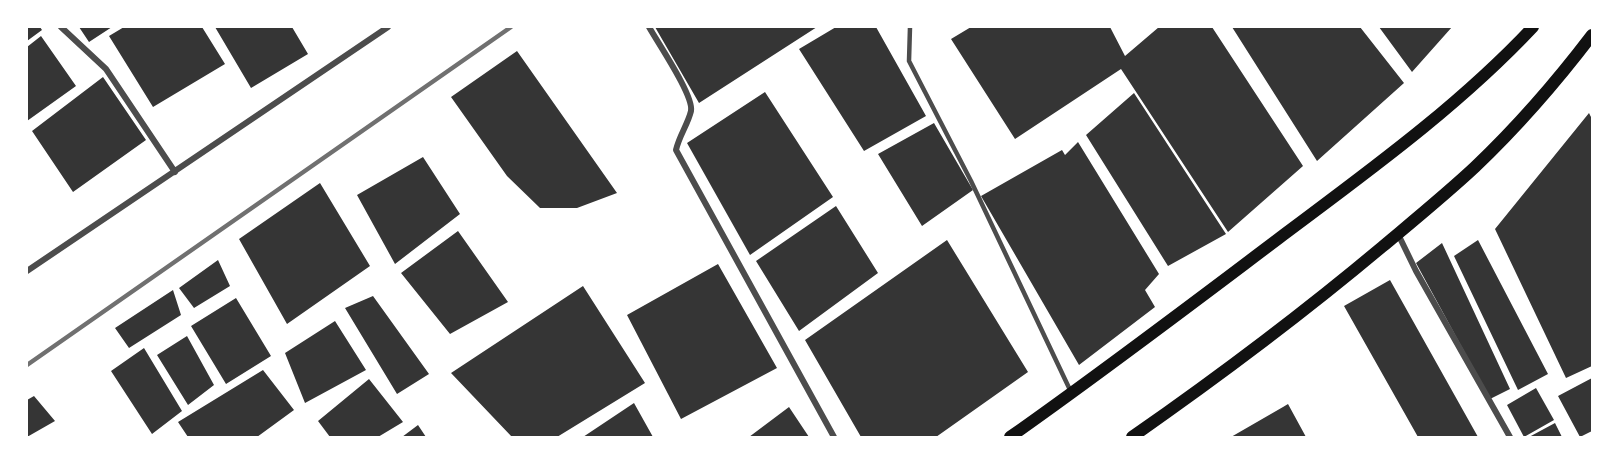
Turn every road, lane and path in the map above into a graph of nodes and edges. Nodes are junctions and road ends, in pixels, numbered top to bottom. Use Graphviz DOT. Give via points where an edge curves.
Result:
graph roads {
  1 [pos="62,27"];
  2 [pos="388,27"];
  3 [pos="649,27"];
  4 [pos="910,27"];
  5 [pos="1533,27"];
  6 [pos="1592,35"];
  7 [pos="175,172"];
  8 [pos="1398,234"];
  9 [pos="27,271"];
  10 [pos="1072,393"];
  11 [pos="834,437"];
  12 [pos="1010,437"];
  13 [pos="1132,437"];
  14 [pos="1510,437"];
  1 -- 7 [label="street" via="106,69"];
  2 -- 7 [label="street"];
  3 -- 11 [label="street" via="688,93 692,109 676,150"];
  4 -- 10 [label="lane" via="909,61"];
  5 -- 10 [label="main road" via="1504,58 1422,128"];
  6 -- 8 [label="main road" via="1521,120 1475,167"];
  7 -- 9 [label="street"];
  8 -- 13 [label="main road" via="1234,364"];
  8 -- 14 [label="street"];
  10 -- 12 [label="main road"];
}
